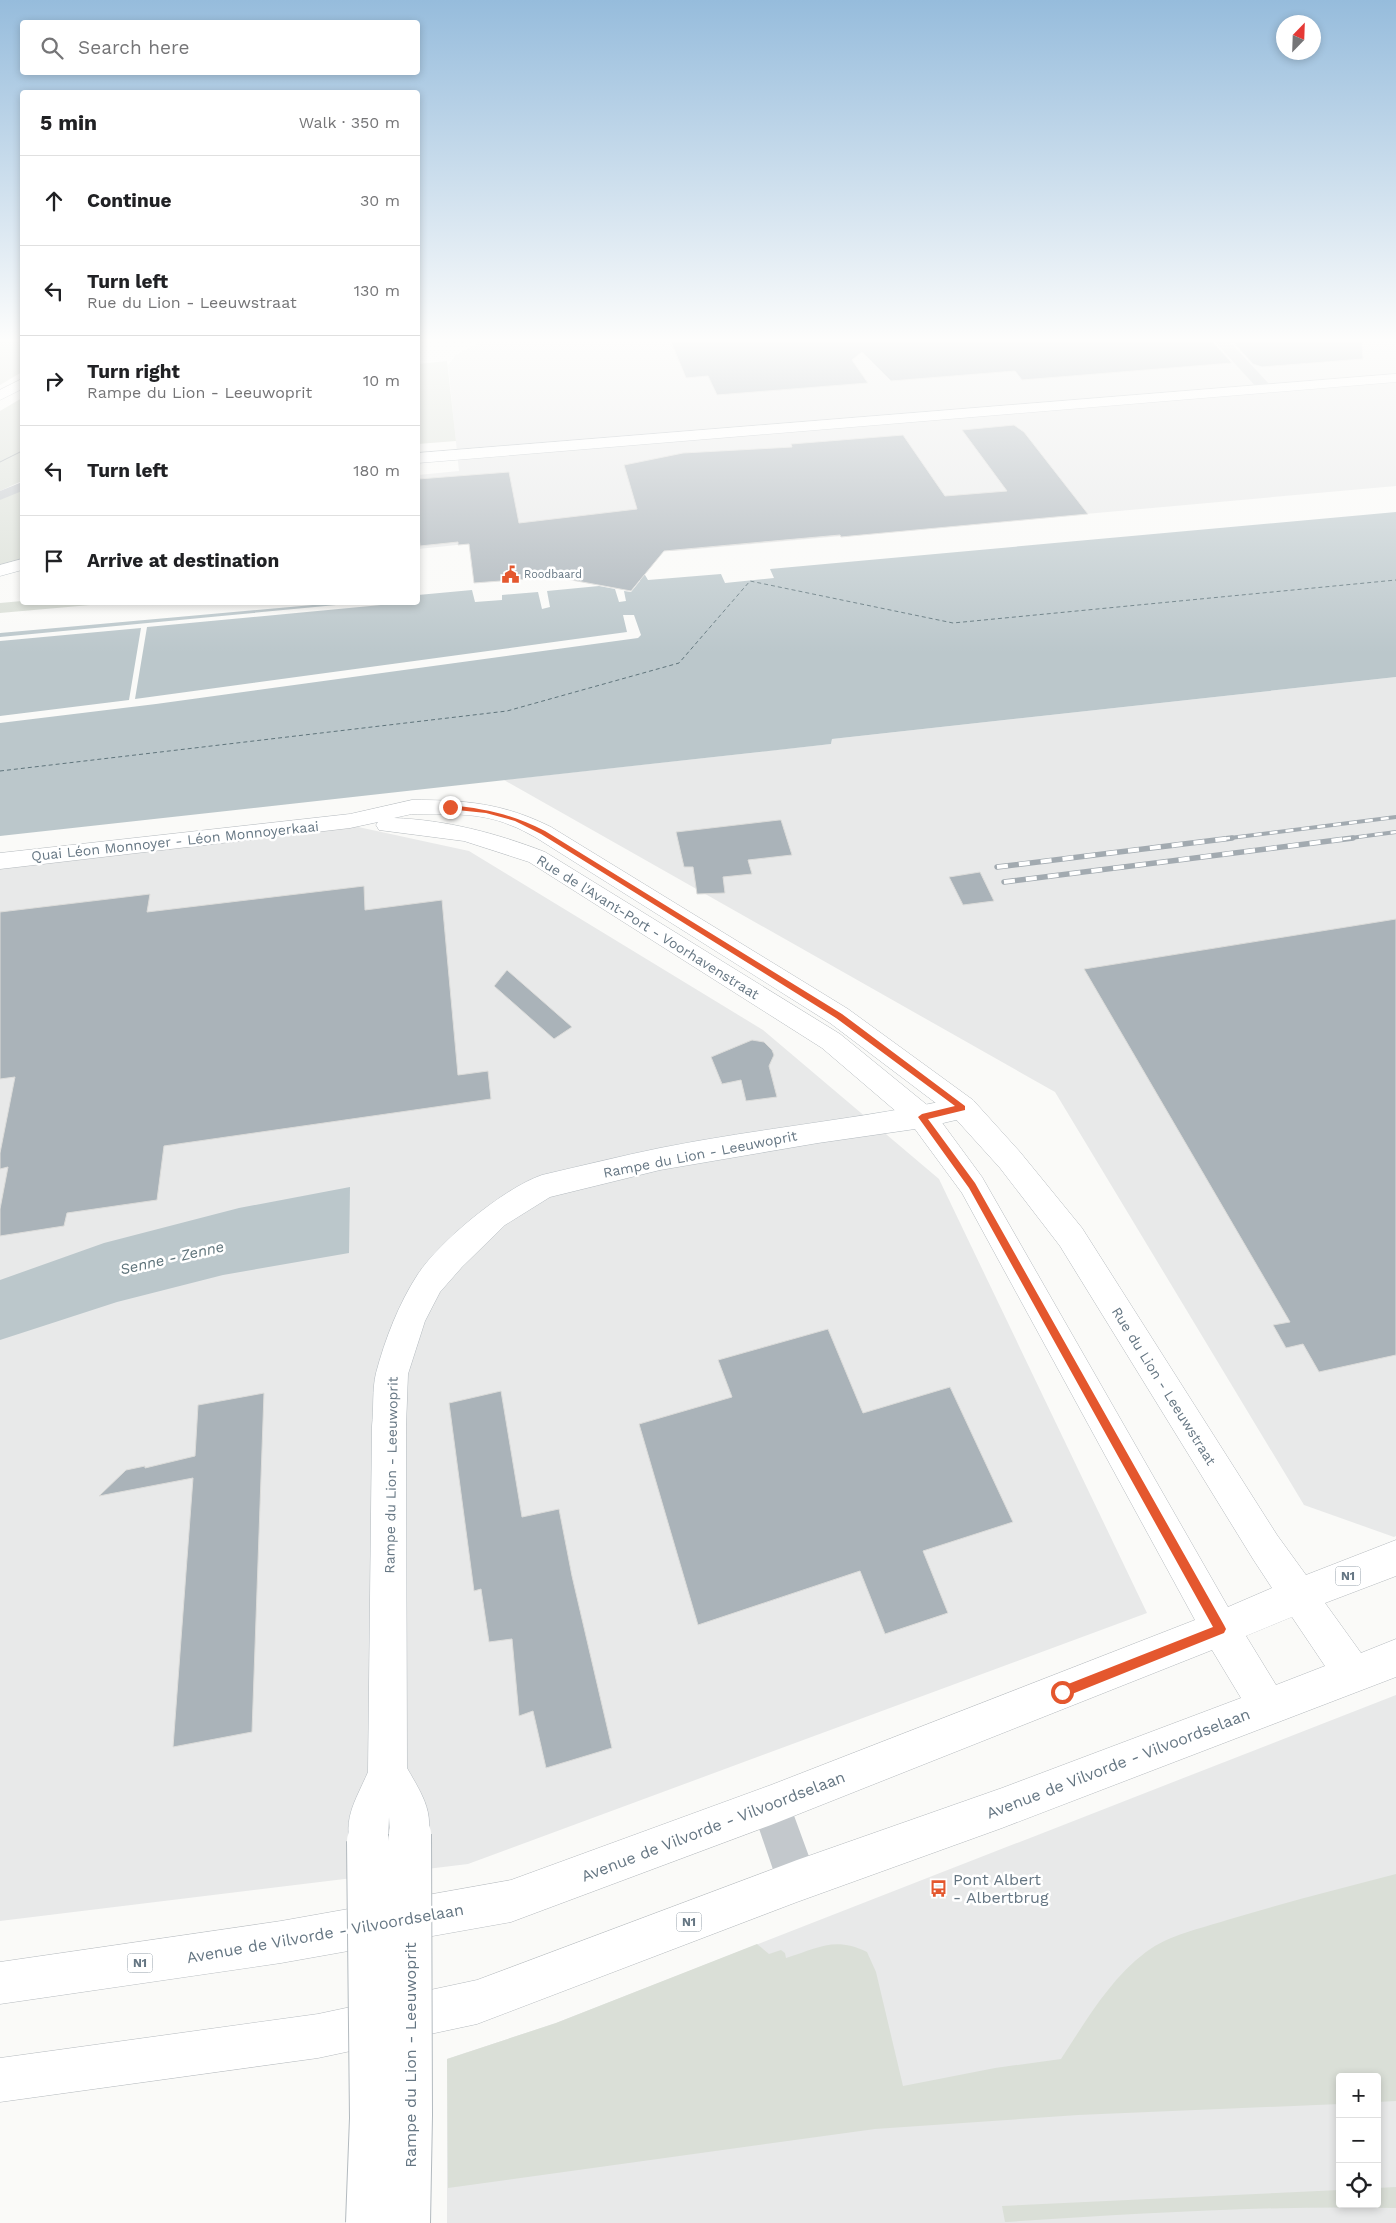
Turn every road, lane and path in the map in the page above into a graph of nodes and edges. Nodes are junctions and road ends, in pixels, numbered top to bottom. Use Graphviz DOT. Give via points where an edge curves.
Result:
graph roads {
  1 [pos="566,446"];
  2 [pos="420,458"];
  3 [pos="20,487"];
  4 [pos="0,496"];
  5 [pos="20,565"];
  6 [pos="0,571"];
  7 [pos="350,821"];
  8 [pos="0,861"];
  9 [pos="962,1108"];
  10 [pos="922,1117"];
  11 [pos="1396,1558"];
  12 [pos="1299,1595"];
  13 [pos="1220,1629"];
  14 [pos="1396,1658"];
  15 [pos="1353,1674"];
  16 [pos="1267,1706"];
  17 [pos="388,1772"];
  18 [pos="771,1805"];
  19 [pos="797,1882"];
  20 [pos="0,1983"];
  21 [pos="0,2080"];
  22 [pos="367,2223"];
  23 [pos="409,2223"];
  1 -- 2 [label="main road"];
  3 -- 4 [label="street"];
  5 -- 6 [label="main road"];
  7 -- 8 [label="main road, Quai Léon Monnoyer - Léon Monnoyerkaai"];
  7 -- 9 [label="main road, Rue de l'Avant-Port - Voorhavenstraat" via="412,807 486,811 517,819 839,1016"];
  7 -- 10 [label="main road, Rue de l'Avant-Port - Voorhavenstraat" via="452,830 500,842 537,857 831,1041"];
  9 -- 10 [label="main road, Rampe du Lion - Leeuwoprit"];
  9 -- 12 [label="main road, Rue du Lion - Leeuwstraat" via="1010,1160 1071,1237 1265,1547"];
  10 -- 13 [label="main road" via="972,1185"];
  10 -- 17 [label="main road, Rampe du Lion - Leeuwoprit" via="660,1159 542,1187 495,1216 429,1283 410,1319 392,1374"];
  11 -- 12 [label="main road, Avenue de Vilvorde - Vilvoordselaan / N1"];
  12 -- 13 [label="main road, Avenue de Vilvorde - Vilvoordselaan / N1"];
  12 -- 15 [label="main road, Rue du Lion - Leeuwstraat"];
  13 -- 16 [label="main road"];
  13 -- 18 [label="main road, Avenue de Vilvorde - Vilvoordselaan / N1"];
  14 -- 15 [label="main road, Avenue de Vilvorde - Vilvoordselaan / N1"];
  15 -- 16 [label="main road, Avenue de Vilvorde - Vilvoordselaan / N1"];
  16 -- 19 [label="main road, Avenue de Vilvorde - Vilvoordselaan / N1" via="1002,1808"];
  17 -- 22 [label="main road, Rampe du Lion - Leeuwoprit, bridge" via="368,1820 371,2118"];
  17 -- 23 [label="main road, Rampe du Lion - Leeuwoprit, bridge" via="410,1811"];
  18 -- 19 [label="street"];
  18 -- 20 [label="main road, Avenue de Vilvorde - Vilvoordselaan / N1" via="511,1901 281,1942"];
  19 -- 21 [label="main road, Avenue de Vilvorde - Vilvoordselaan / N1" via="477,2002 318,2036"];
}
